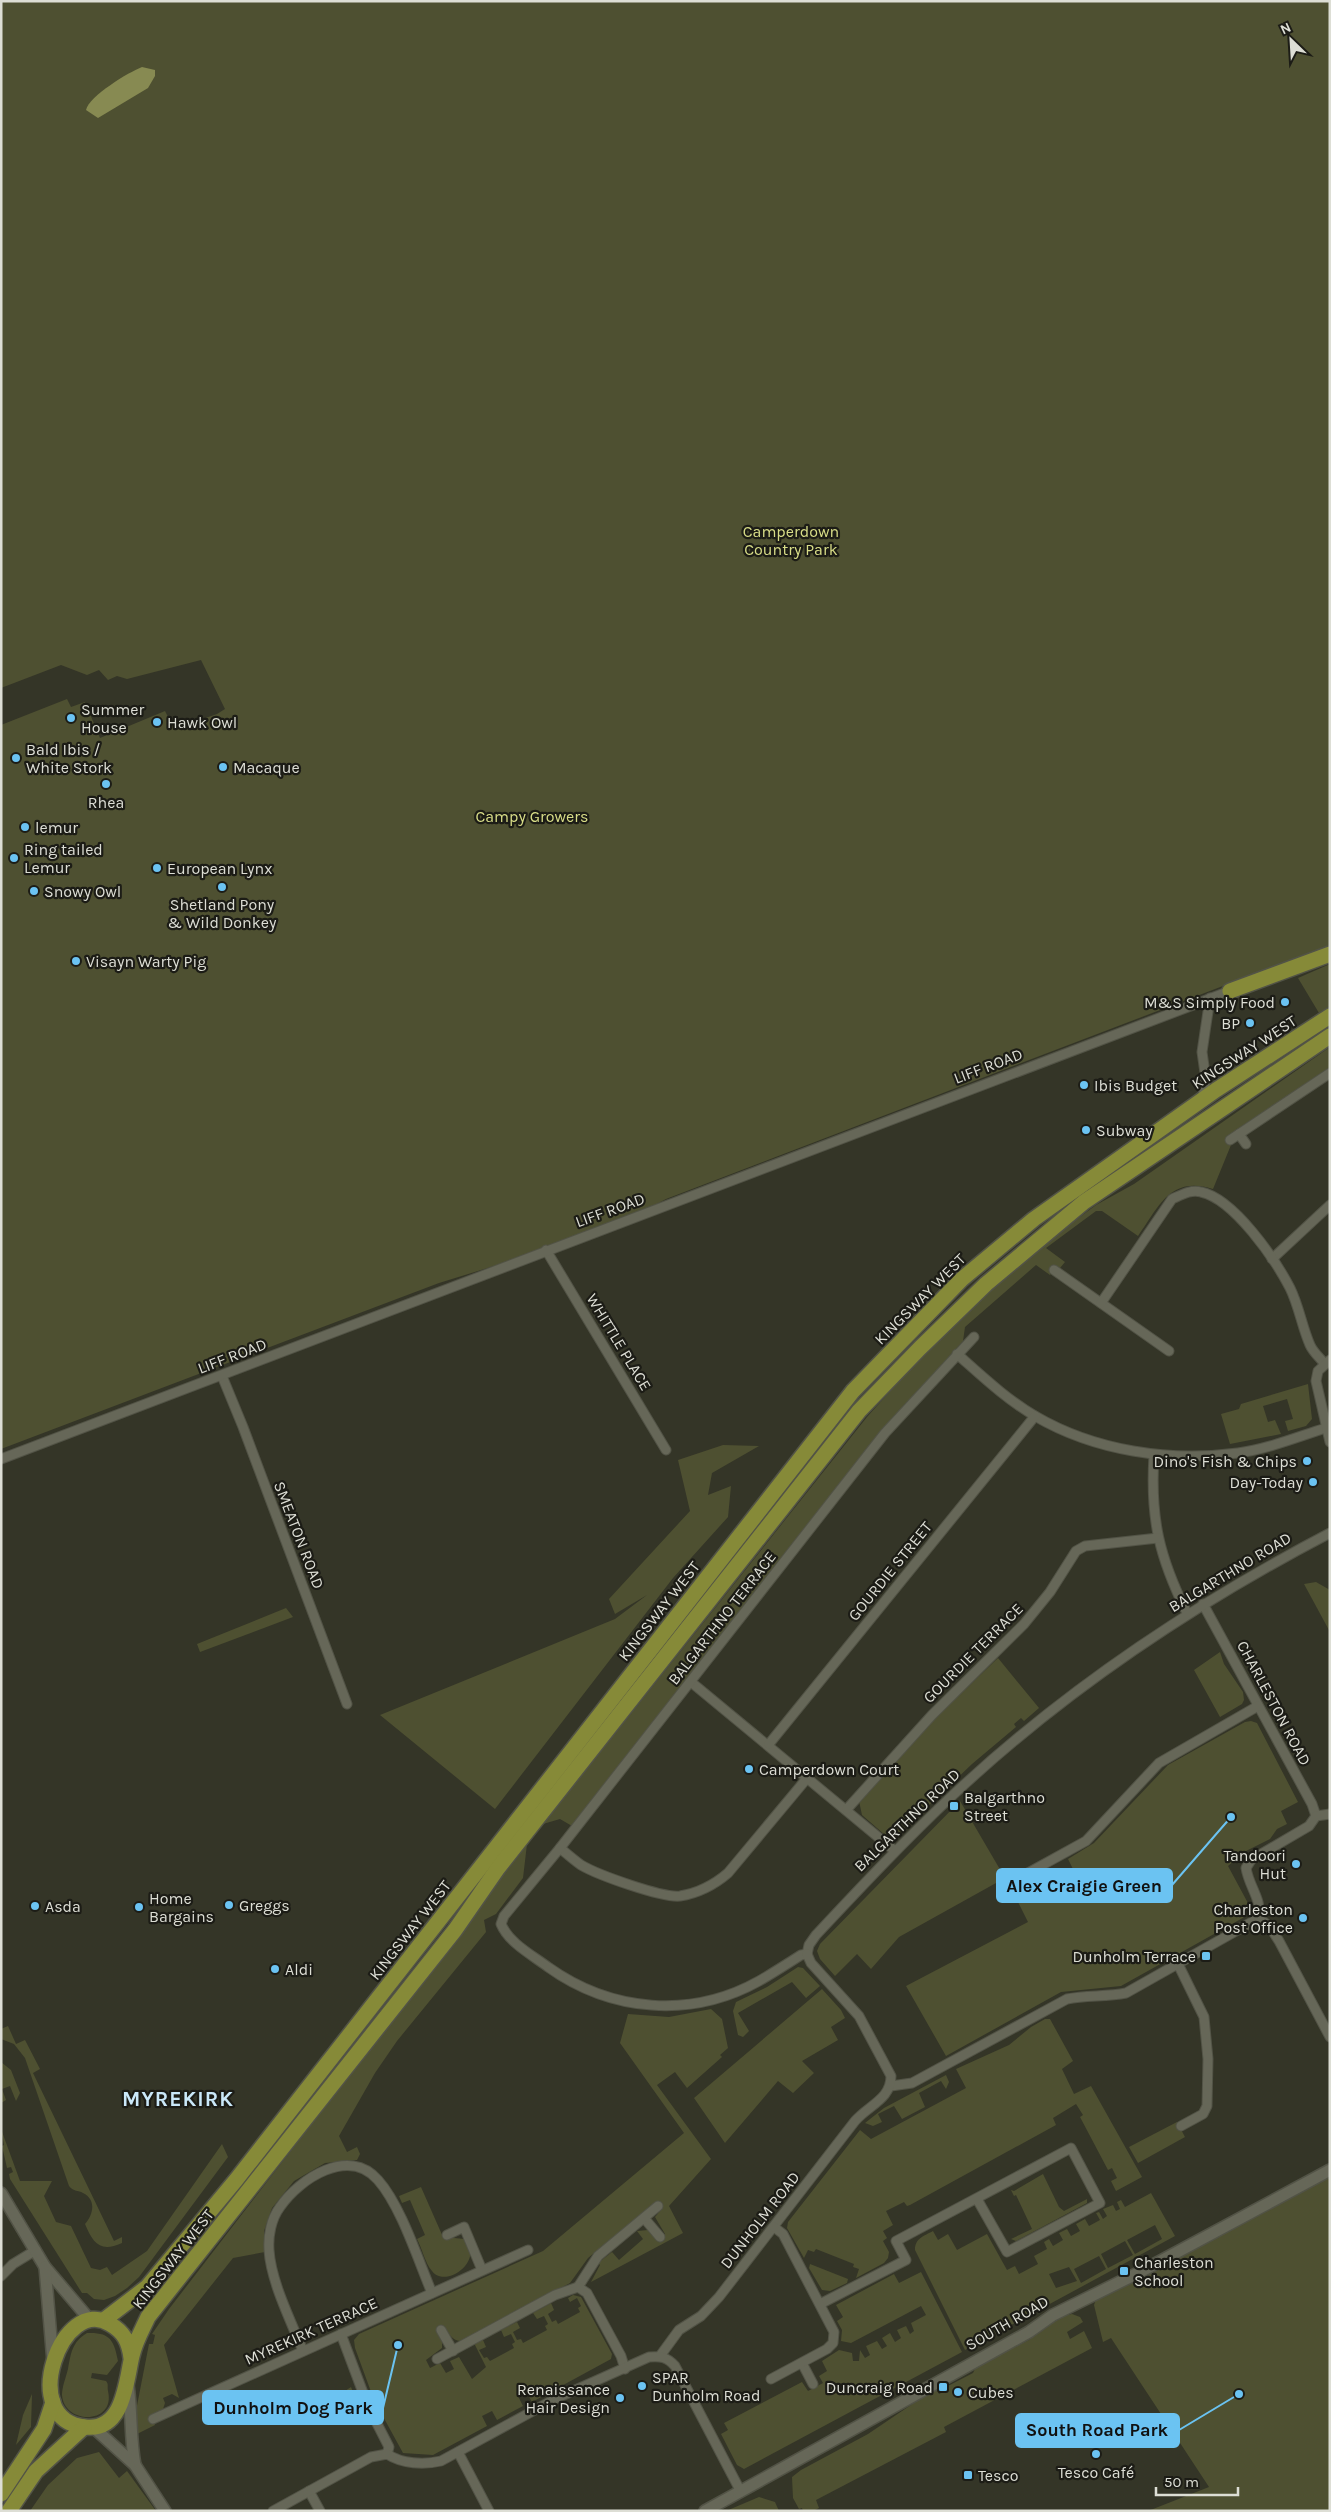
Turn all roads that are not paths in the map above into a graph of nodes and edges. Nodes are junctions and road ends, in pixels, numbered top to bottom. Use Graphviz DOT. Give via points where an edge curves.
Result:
graph roads {
  1 [pos="1330,954"];
  2 [pos="1230,991"];
  3 [pos="1210,998"];
  4 [pos="1330,1016"];
  5 [pos="1330,1036"];
  6 [pos="1330,1073"];
  7 [pos="1202,1100"];
  8 [pos="1239,1134"];
  9 [pos="1230,1140"];
  10 [pos="1246,1144"];
  11 [pos="1330,1205"];
  12 [pos="546,1250"];
  13 [pos="1272,1259"];
  14 [pos="1054,1270"];
  15 [pos="1101,1303"];
  16 [pos="974,1337"];
  17 [pos="1169,1351"];
  18 [pos="957,1354"];
  19 [pos="1327,1361"];
  20 [pos="222,1376"];
  21 [pos="1035,1416"];
  22 [pos="1326,1428"];
  23 [pos="1330,1442"];
  24 [pos="666,1450"];
  25 [pos="1154,1455"];
  26 [pos="1,1459"];
  27 [pos="1330,1533"];
  28 [pos="1158,1538"];
  29 [pos="1203,1604"];
  30 [pos="1188,1613"];
  31 [pos="692,1682"];
  32 [pos="347,1704"];
  33 [pos="1258,1706"];
  34 [pos="769,1744"];
  35 [pos="808,1776"];
  36 [pos="847,1809"];
  37 [pos="1330,1814"];
  38 [pos="1316,1816"];
  39 [pos="560,1848"];
  40 [pos="895,1850"];
  41 [pos="1008,1884"];
  42 [pos="1259,1918"];
  43 [pos="808,1954"];
  44 [pos="1178,1964"];
  45 [pos="1330,2013"];
  46 [pos="1320,2018"];
  47 [pos="1330,2037"];
  48 [pos="891,2086"];
  49 [pos="1180,2126"];
  50 [pos="1330,2170"];
  51 [pos="1,2193"];
  52 [pos="977,2199"];
  53 [pos="658,2206"];
  54 [pos="644,2218"];
  55 [pos="774,2227"];
  56 [pos="447,2235"];
  57 [pos="660,2237"];
  58 [pos="36,2250"];
  59 [pos="528,2250"];
  60 [pos="44,2267"];
  61 [pos="482,2270"];
  62 [pos="1,2276"];
  63 [pos="578,2287"];
  64 [pos="432,2293"];
  65 [pos="820,2304"];
  66 [pos="97,2320"];
  67 [pos="441,2330"];
  68 [pos="341,2334"];
  69 [pos="303,2351"];
  70 [pos="453,2351"];
  71 [pos="660,2356"];
  72 [pos="131,2358"];
  73 [pos="437,2359"];
  74 [pos="802,2363"];
  75 [pos="53,2364"];
  76 [pos="625,2368"];
  77 [pos="771,2379"];
  78 [pos="128,2383"];
  79 [pos="813,2384"];
  80 [pos="53,2402"];
  81 [pos="153,2419"];
  82 [pos="89,2427"];
  83 [pos="458,2452"];
  84 [pos="387,2454"];
  85 [pos="135,2466"];
  86 [pos="310,2491"];
  87 [pos="741,2492"];
  88 [pos="1,2494"];
  89 [pos="9,2511"];
  90 [pos="165,2511"];
  91 [pos="273,2511"];
  92 [pos="320,2511"];
  93 [pos="489,2511"];
  94 [pos="705,2511"];
  1 -- 2 [label="highway"];
  2 -- 3 [label="street, LIFF ROAD"];
  3 -- 7 [label="street" via="1202,1052 1206,1080"];
  3 -- 12 [label="street, LIFF ROAD"];
  4 -- 7 [label="highway, KINGSWAY WEST"];
  5 -- 72 [label="highway, KINGSWAY WEST" via="1084,1202 986,1284 860,1411 498,1868 455,1930 148,2318"];
  6 -- 8 [label="street"];
  7 -- 66 [label="highway, KINGSWAY WEST" via="1034,1219 962,1279 853,1391 242,2172 147,2287"];
  8 -- 9 [label="street"];
  8 -- 10 [label="street"];
  11 -- 13 [label="street"];
  12 -- 20 [label="street, LIFF ROAD"];
  12 -- 24 [label="street, WHITTLE PLACE"];
  13 -- 15 [label="street" via="1250,1229 1228,1207 1199,1191 1185,1193 1172,1200"];
  13 -- 19 [label="street" via="1300,1310 1310,1347"];
  14 -- 15 [label="street"];
  15 -- 17 [label="street"];
  16 -- 18 [label="street, BALGARTHNO TERRACE"];
  18 -- 21 [label="street" via="1002,1393"];
  18 -- 31 [label="street, BALGARTHNO TERRACE" via="885,1433"];
  19 -- 22 [label="street" via="1318,1371 1316,1381"];
  20 -- 26 [label="street, LIFF ROAD"];
  20 -- 32 [label="street, SMEATON ROAD"];
  21 -- 25 [label="street" via="1114,1447"];
  21 -- 34 [label="street, GOURDIE STREET"];
  22 -- 23 [label="street"];
  22 -- 25 [label="street" via="1239,1453"];
  25 -- 28 [label="street" via="1151,1490"];
  27 -- 29 [label="street, BALGARTHNO ROAD"];
  28 -- 30 [label="street" via="1172,1580"];
  28 -- 36 [label="street, GOURDIE TERRACE" via="1085,1546 1076,1551 1050,1592 1024,1624 932,1716"];
  29 -- 30 [label="street, BALGARTHNO ROAD"];
  29 -- 33 [label="street, CHARLESTON ROAD"];
  30 -- 40 [label="street, BALGARTHNO ROAD" via="1046,1714"];
  31 -- 34 [label="street"];
  31 -- 39 [label="street, BALGARTHNO TERRACE"];
  33 -- 38 [label="street, CHARLESTON ROAD"];
  33 -- 41 [label="street" via="1159,1763 1086,1841"];
  34 -- 35 [label="street"];
  35 -- 36 [label="street"];
  35 -- 39 [label="street" via="728,1873 697,1892 678,1896 660,1894 597,1873"];
  36 -- 40 [label="street"];
  37 -- 38 [label="street"];
  38 -- 42 [label="street" via="1309,1826 1251,1860 1246,1868 1261,1906"];
  39 -- 43 [label="street, BALGARTHNO TERRACE" via="504,1916 501,1924 504,1932 525,1950 569,1982 599,1995 647,2006 684,2006 723,1996 758,1982 801,1955"];
  40 -- 43 [label="street, BALGARTHNO ROAD" via="816,1935 809,1945"];
  42 -- 44 [label="street"];
  42 -- 46 [label="street" via="1279,1941"];
  43 -- 48 [label="street" via="811,1963 859,2016 891,2076"];
  44 -- 48 [label="street" via="1126,1993 1067,1999 912,2084"];
  44 -- 49 [label="street" via="1204,2017 1208,2059 1207,2106 1203,2114"];
  45 -- 46 [label="street"];
  46 -- 47 [label="street"];
  48 -- 55 [label="street, DUNHOLM ROAD" via="885,2096 855,2121"];
  50 -- 87 [label="street, SOUTH ROAD" via="1142,2271 1052,2314 1029,2332"];
  51 -- 58 [label="street"];
  52 -- 52 [label="street" via="1071,2148 1100,2203 1007,2252"];
  52 -- 65 [label="street" via="896,2241 906,2260"];
  53 -- 54 [label="street"];
  54 -- 57 [label="street"];
  54 -- 63 [label="street" via="598,2256"];
  55 -- 65 [label="street" via="783,2234"];
  55 -- 71 [label="street, DUNHOLM ROAD" via="719,2297 701,2316 679,2330"];
  56 -- 61 [label="street" via="464,2228"];
  58 -- 60 [label="street"];
  58 -- 62 [label="street"];
  59 -- 61 [label="street, MYREKIRK TERRACE"];
  60 -- 66 [label="street"];
  60 -- 75 [label="street"];
  61 -- 64 [label="street, MYREKIRK TERRACE"];
  63 -- 70 [label="street" via="555,2295"];
  63 -- 76 [label="street" via="587,2293"];
  64 -- 68 [label="street, MYREKIRK TERRACE"];
  64 -- 69 [label="street" via="396,2208 378,2180 365,2169 345,2165 328,2169 293,2190 279,2208 270,2229 273,2273"];
  65 -- 74 [label="street" via="834,2332 833,2343"];
  66 -- 72 [label="highway, KINGSWAY WEST" via="122,2333 128,2341"];
  66 -- 75 [label="highway, KINGSWAY WEST" via="67,2334"];
  67 -- 70 [label="street"];
  68 -- 69 [label="street, MYREKIRK TERRACE"];
  68 -- 84 [label="street" via="368,2406 389,2447"];
  69 -- 81 [label="street, MYREKIRK TERRACE"];
  70 -- 73 [label="street"];
  71 -- 76 [label="street" via="649,2356"];
  71 -- 87 [label="street" via="675,2366"];
  72 -- 78 [label="highway, KINGSWAY WEST"];
  74 -- 77 [label="street"];
  74 -- 79 [label="street"];
  75 -- 80 [label="highway, KINGSWAY WEST" via="50,2387"];
  76 -- 83 [label="street" via="555,2399"];
  78 -- 82 [label="highway, KINGSWAY WEST" via="112,2417"];
  78 -- 85 [label="street" via="132,2413 130,2440"];
  80 -- 82 [label="highway" via="66,2420"];
  80 -- 88 [label="highway, KINGSWAY WEST" via="44,2429"];
  82 -- 85 [label="street"];
  82 -- 89 [label="highway, KINGSWAY WEST" via="36,2471"];
  83 -- 84 [label="street" via="430,2463 397,2460"];
  83 -- 93 [label="street"];
  84 -- 86 [label="street" via="371,2458"];
  85 -- 90 [label="street"];
  86 -- 91 [label="street"];
  86 -- 92 [label="street"];
  87 -- 94 [label="street, SOUTH ROAD"];
}
